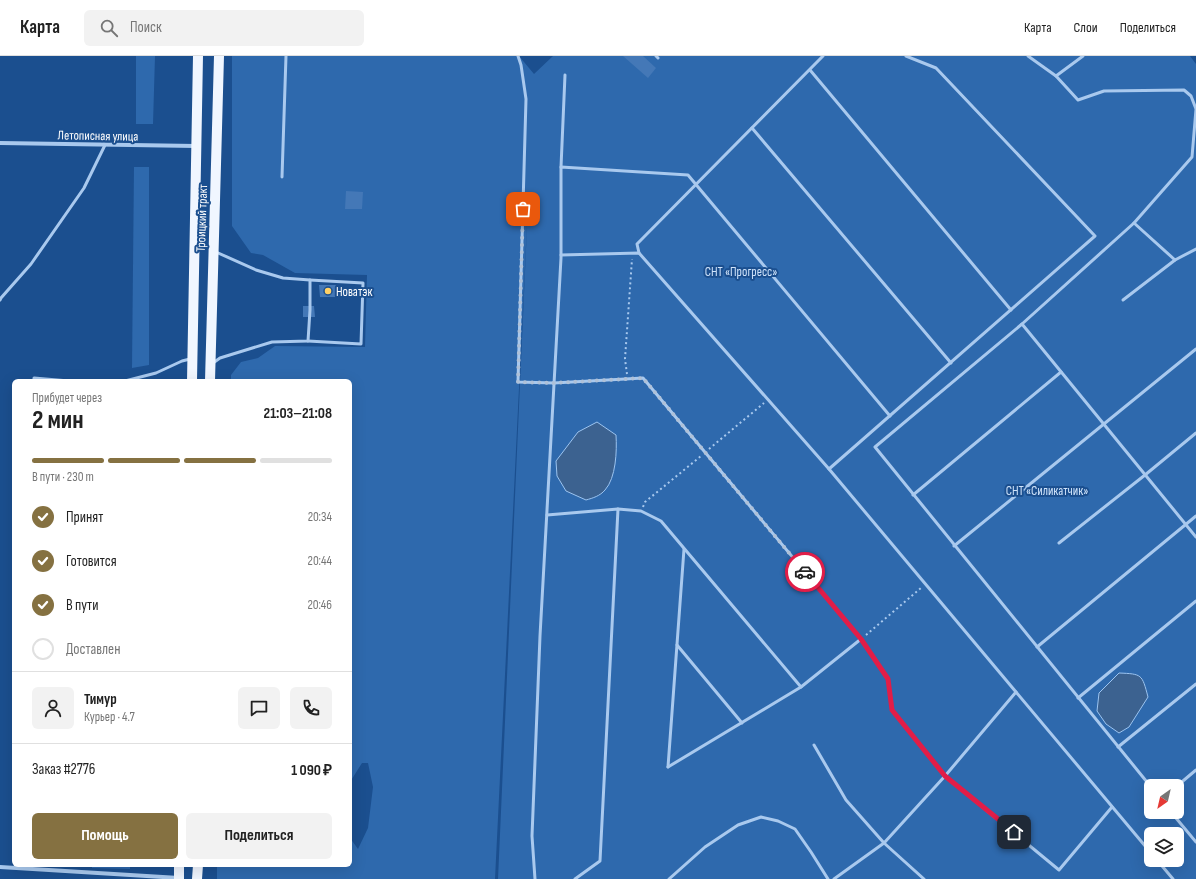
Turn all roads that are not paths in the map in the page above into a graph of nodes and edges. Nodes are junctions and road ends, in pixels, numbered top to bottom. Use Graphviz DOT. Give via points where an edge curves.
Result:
graph roads {
  1 [pos="198,56"];
  2 [pos="220,56"];
  3 [pos="286,56"];
  4 [pos="518,56"];
  5 [pos="823,56"];
  6 [pos="906,56"];
  7 [pos="1028,56"];
  8 [pos="1082,56"];
  9 [pos="810,70"];
  10 [pos="565,75"];
  11 [pos="1056,76"];
  12 [pos="752,128"];
  13 [pos="0,143"];
  14 [pos="105,145"];
  15 [pos="196,146"];
  16 [pos="561,167"];
  17 [pos="282,177"];
  18 [pos="696,185"];
  19 [pos="1134,223"];
  20 [pos="1196,249"];
  21 [pos="213,251"];
  22 [pos="640,253"];
  23 [pos="561,255"];
  24 [pos="1175,260"];
  25 [pos="310,280"];
  26 [pos="0,300"];
  27 [pos="1124,300"];
  28 [pos="1011,310"];
  29 [pos="1022,324"];
  30 [pos="308,341"];
  31 [pos="1196,349"];
  32 [pos="192,359"];
  33 [pos="951,363"];
  34 [pos="210,365"];
  35 [pos="1061,372"];
  36 [pos="34,379"];
  37 [pos="46,379"];
  38 [pos="133,379"];
  39 [pos="192,379"];
  40 [pos="210,379"];
  41 [pos="554,383"];
  42 [pos="890,416"];
  43 [pos="1104,425"];
  44 [pos="1196,433"];
  45 [pos="829,469"];
  46 [pos="1145,475"];
  47 [pos="913,495"];
  48 [pos="618,509"];
  49 [pos="547,515"];
  50 [pos="1196,516"];
  51 [pos="1185,524"];
  52 [pos="1196,537"];
  53 [pos="1059,543"];
  54 [pos="954,546"];
  55 [pos="684,549"];
  56 [pos="1196,601"];
  57 [pos="861,639"];
  58 [pos="677,645"];
  59 [pos="1037,647"];
  60 [pos="1196,684"];
  61 [pos="801,687"];
  62 [pos="1016,692"];
  63 [pos="1078,698"];
  64 [pos="742,723"];
  65 [pos="814,746"];
  66 [pos="1118,747"];
  67 [pos="1196,770"];
  68 [pos="945,776"];
  69 [pos="1144,779"];
  70 [pos="1184,780"];
  71 [pos="1112,806"];
  72 [pos="1177,819"];
  73 [pos="1196,842"];
  74 [pos="884,843"];
  75 [pos="1144,845"];
  76 [pos="0,867"];
  77 [pos="180,867"];
  78 [pos="198,867"];
  79 [pos="1163,867"];
  80 [pos="151,878"];
  81 [pos="179,879"];
  82 [pos="197,879"];
  83 [pos="536,879"];
  84 [pos="576,879"];
  85 [pos="669,879"];
  86 [pos="828,879"];
  87 [pos="834,879"];
  88 [pos="924,879"];
  89 [pos="1173,879"];
  1 -- 15 [label="main road, Троицкий тракт"];
  2 -- 21 [label="main road, Троицкий тракт"];
  3 -- 17 [label="lane"];
  4 -- 41 [label="lane" via="526,99 518,382"];
  5 -- 9 [label="lane"];
  6 -- 28 [label="lane" via="936,68 1095,236"];
  7 -- 11 [label="lane"];
  8 -- 11 [label="lane"];
  9 -- 12 [label="lane"];
  9 -- 28 [label="lane"];
  10 -- 16 [label="lane"];
  11 -- 19 [label="lane" via="1078,100 1104,91 1184,90 1192,96 1196,110 1192,156"];
  12 -- 18 [label="lane"];
  12 -- 33 [label="lane"];
  13 -- 14 [label="street, Летописная улица"];
  14 -- 15 [label="street, Летописная улица"];
  14 -- 26 [label="lane" via="84,188 31,264"];
  15 -- 32 [label="main road, Троицкий тракт"];
  16 -- 18 [label="lane" via="688,175"];
  16 -- 23 [label="lane"];
  18 -- 22 [label="lane" via="637,244"];
  18 -- 42 [label="lane"];
  19 -- 24 [label="lane"];
  19 -- 29 [label="lane"];
  20 -- 24 [label="lane"];
  21 -- 25 [label="lane" via="276,276"];
  21 -- 34 [label="main road, Троицкий тракт"];
  22 -- 23 [label="lane"];
  22 -- 45 [label="lane"];
  23 -- 41 [label="lane"];
  24 -- 27 [label="lane"];
  25 -- 30 [label="lane"];
  25 -- 30 [label="lane" via="363,283 361,344"];
  28 -- 33 [label="lane"];
  29 -- 35 [label="lane"];
  29 -- 47 [label="lane" via="875,447"];
  30 -- 34 [label="lane" via="272,342 220,358"];
  31 -- 43 [label="lane"];
  32 -- 38 [label="lane"];
  32 -- 39 [label="main road, Троицкий тракт"];
  33 -- 42 [label="lane"];
  34 -- 40 [label="main road, Троицкий тракт"];
  35 -- 43 [label="lane"];
  35 -- 47 [label="lane"];
  36 -- 37 [label="lane"];
  41 -- 49 [label="lane"];
  41 -- 57 [label="lane" via="643,378"];
  42 -- 45 [label="lane"];
  43 -- 46 [label="lane"];
  43 -- 54 [label="lane"];
  44 -- 46 [label="lane"];
  45 -- 62 [label="lane"];
  46 -- 51 [label="lane"];
  46 -- 53 [label="lane"];
  47 -- 54 [label="lane"];
  48 -- 49 [label="lane"];
  48 -- 55 [label="lane" via="641,511 661,522"];
  48 -- 84 [label="lane" via="600,861"];
  49 -- 83 [label="lane" via="532,836"];
  50 -- 51 [label="lane"];
  51 -- 52 [label="lane"];
  51 -- 59 [label="lane"];
  54 -- 59 [label="lane"];
  55 -- 58 [label="lane"];
  55 -- 61 [label="lane"];
  56 -- 63 [label="lane"];
  57 -- 61 [label="lane"];
  57 -- 68 [label="lane" via="888,679 892,710"];
  58 -- 64 [label="lane"];
  58 -- 64 [label="lane" via="668,767"];
  59 -- 63 [label="lane"];
  60 -- 66 [label="lane"];
  61 -- 64 [label="lane"];
  62 -- 68 [label="lane"];
  62 -- 71 [label="lane"];
  63 -- 66 [label="lane"];
  65 -- 74 [label="lane" via="846,800"];
  66 -- 69 [label="lane"];
  67 -- 70 [label="lane"];
  68 -- 71 [label="lane" via="1060,870"];
  68 -- 74 [label="lane"];
  71 -- 75 [label="lane"];
  72 -- 73 [label="lane"];
  74 -- 87 [label="lane"];
  74 -- 88 [label="lane"];
  76 -- 80 [label="street"];
  77 -- 81 [label="main road"];
  78 -- 82 [label="main road"];
  79 -- 89 [label="lane"];
  80 -- 81 [label="street"];
  85 -- 86 [label="lane" via="705,847 738,825 761,817 778,821 794,829"];
}
